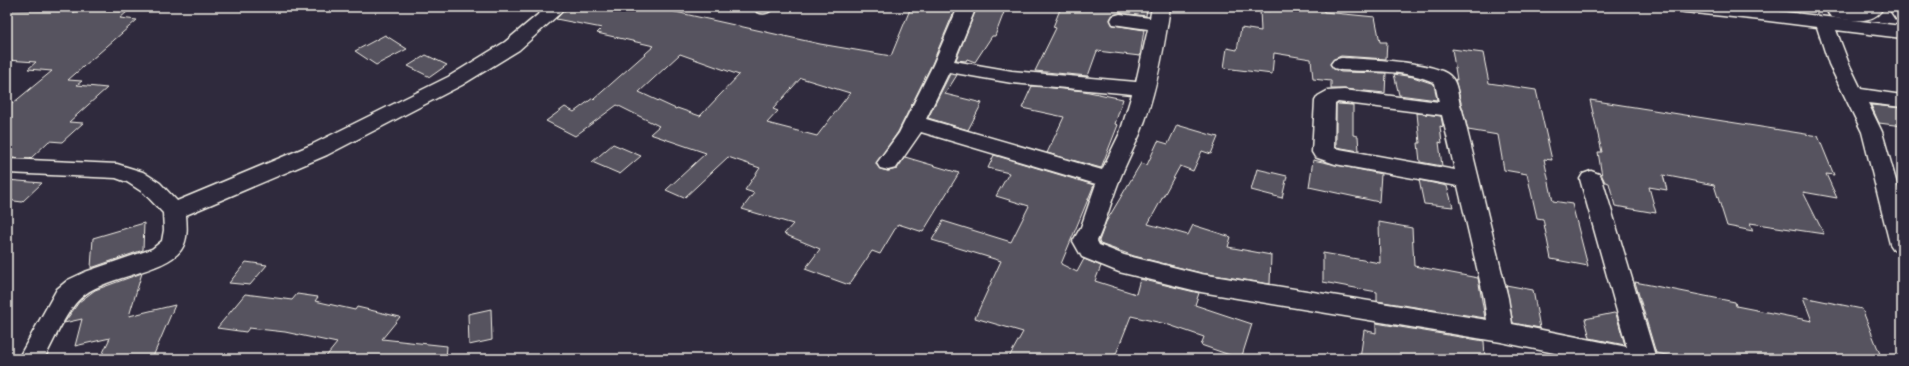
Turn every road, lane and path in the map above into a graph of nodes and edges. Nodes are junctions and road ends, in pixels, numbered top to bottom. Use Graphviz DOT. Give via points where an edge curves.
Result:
graph roads {
  1 [pos="558,7"];
  2 [pos="967,7"];
  3 [pos="1685,7"];
  4 [pos="1792,7"];
  5 [pos="1871,7"];
  6 [pos="1897,7"];
  7 [pos="1159,16"];
  8 [pos="1902,16"];
  9 [pos="1120,20"];
  10 [pos="1824,22"];
  11 [pos="1902,32"];
  12 [pos="1341,64"];
  13 [pos="943,65"];
  14 [pos="1144,89"];
  15 [pos="1855,95"];
  16 [pos="1902,101"];
  17 [pos="1452,110"];
  18 [pos="915,122"];
  19 [pos="888,163"];
  20 [pos="7,166"];
  21 [pos="1108,180"];
  22 [pos="1468,180"];
  23 [pos="1591,180"];
  24 [pos="174,211"];
  25 [pos="1902,244"];
  26 [pos="1501,332"];
  27 [pos="1605,356"];
  28 [pos="31,359"];
  29 [pos="1635,359"];
  30 [pos="1644,359"];
  1 -- 24 [label="street" via="512,46 455,81 319,150"];
  2 -- 13 [label="street"];
  3 -- 10 [label="street"];
  4 -- 5 [label="street" via="1855,14 1870,13"];
  6 -- 8 [label="street"];
  7 -- 9 [label="street"];
  7 -- 14 [label="street"];
  10 -- 11 [label="street"];
  10 -- 15 [label="street" via="1839,64"];
  12 -- 17 [label="street" via="1422,71 1437,75 1444,80"];
  13 -- 14 [label="street" via="1012,77"];
  13 -- 18 [label="street"];
  14 -- 21 [label="street" via="1130,133"];
  15 -- 16 [label="street"];
  15 -- 25 [label="street" via="1872,132"];
  17 -- 22 [label="street"];
  17 -- 22 [label="street" via="1334,96 1325,101 1323,152 1334,157"];
  18 -- 19 [label="street"];
  18 -- 21 [label="street"];
  20 -- 24 [label="street" via="117,171 135,177 152,188"];
  21 -- 26 [label="street" via="1085,241 1090,251 1119,263 1201,283"];
  22 -- 26 [label="street" via="1496,298"];
  23 -- 30 [label="street"];
  24 -- 28 [label="street" via="176,230 172,245 160,255 94,278 77,287 66,296"];
  26 -- 27 [label="street"];
  27 -- 29 [label="street"];
}
